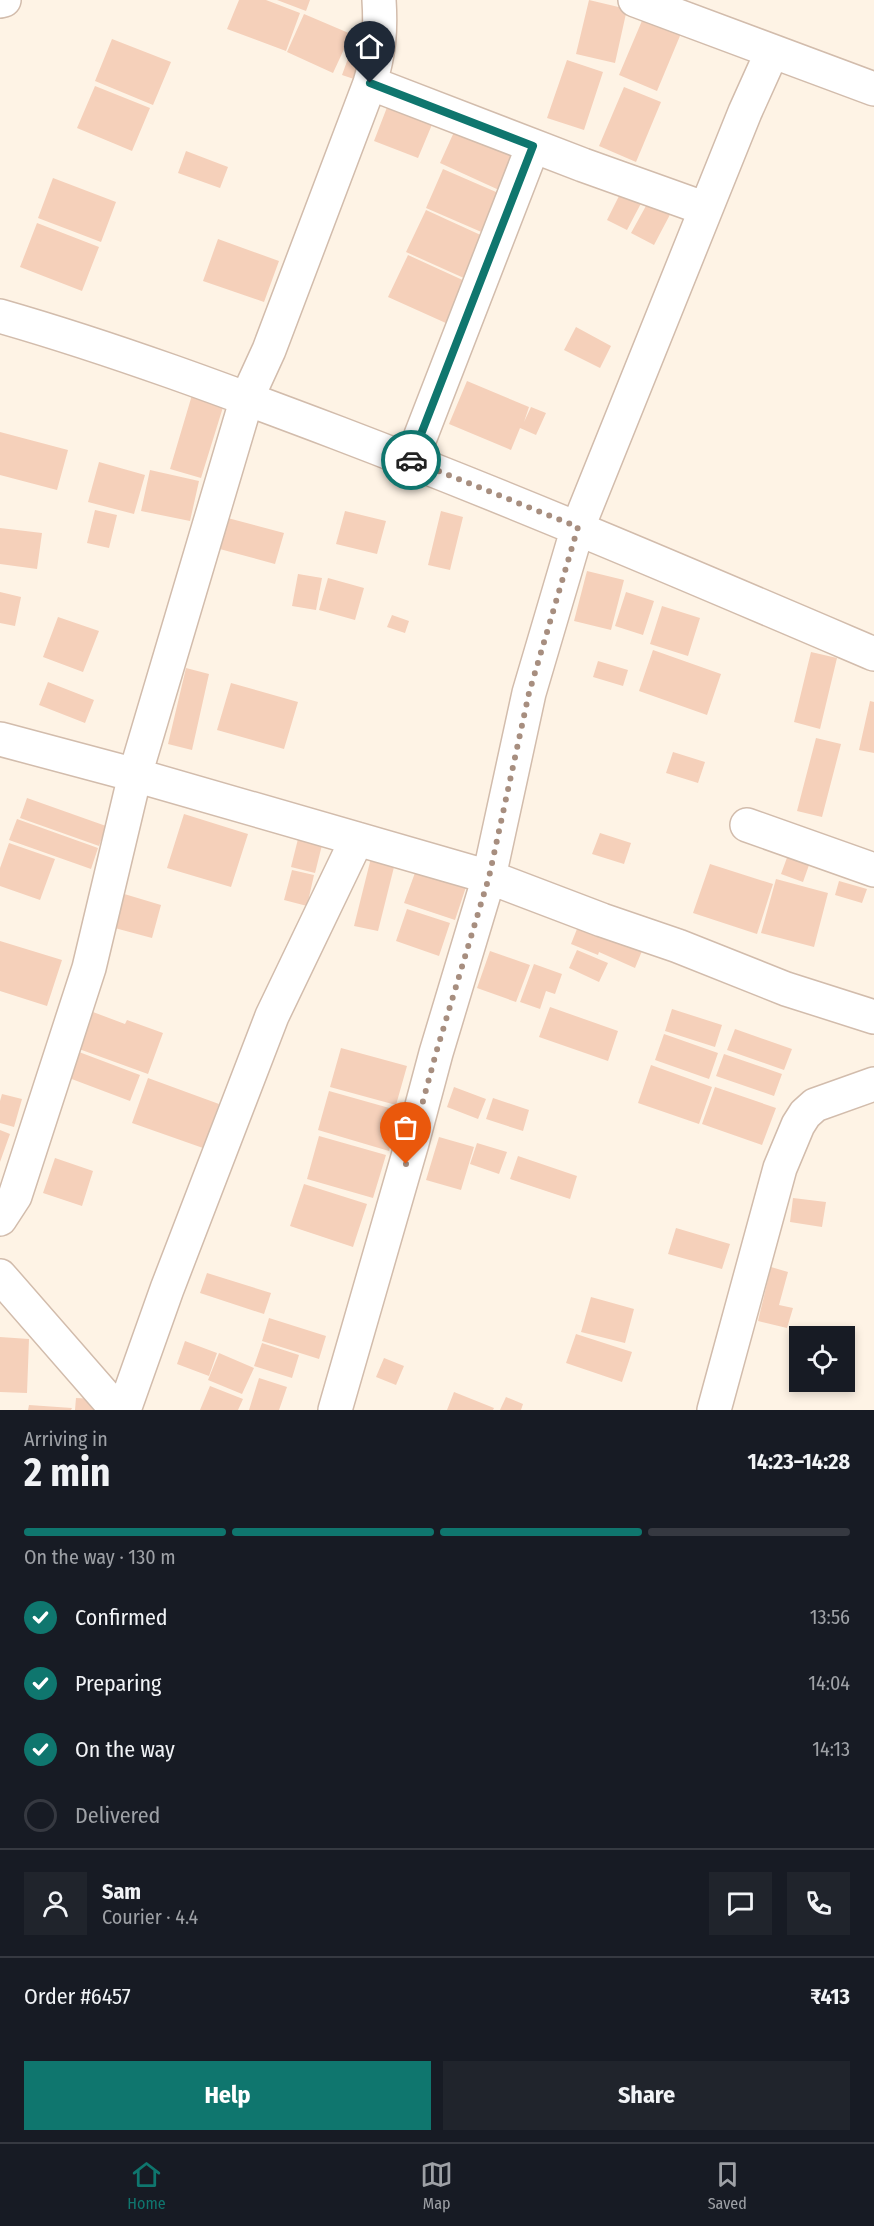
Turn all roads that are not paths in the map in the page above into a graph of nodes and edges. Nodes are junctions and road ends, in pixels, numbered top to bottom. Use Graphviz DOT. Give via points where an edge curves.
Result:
graph roads {
  1 [pos="379,0"];
  2 [pos="635,0"];
  3 [pos="772,52"];
  4 [pos="370,83"];
  5 [pos="874,89"];
  6 [pos="533,146"];
  7 [pos="706,209"];
  8 [pos="0,316"];
  9 [pos="247,398"];
  10 [pos="411,461"];
  11 [pos="578,527"];
  12 [pos="874,654"];
  13 [pos="0,739"];
  14 [pos="135,775"];
  15 [pos="747,825"];
  16 [pos="357,839"];
  17 [pos="874,870"];
  18 [pos="489,877"];
  19 [pos="874,1017"];
  20 [pos="874,1084"];
  21 [pos="0,1219"];
  22 [pos="0,1276"];
  23 [pos="117,1410"];
  24 [pos="124,1410"];
  25 [pos="335,1410"];
  26 [pos="714,1410"];
  1 -- 4 [label="street" via="380,45"];
  2 -- 3 [label="street"];
  3 -- 5 [label="street"];
  3 -- 7 [label="street"];
  4 -- 6 [label="street"];
  4 -- 9 [label="street" via="269,350"];
  6 -- 7 [label="street"];
  6 -- 10 [label="street"];
  7 -- 11 [label="street"];
  8 -- 9 [label="street" via="77,338"];
  9 -- 10 [label="street"];
  9 -- 14 [label="street"];
  10 -- 11 [label="street"];
  11 -- 12 [label="street"];
  11 -- 18 [label="street" via="529,693"];
  13 -- 14 [label="street"];
  14 -- 16 [label="street"];
  14 -- 21 [label="street" via="89,968 15,1196"];
  15 -- 17 [label="street"];
  16 -- 18 [label="street"];
  16 -- 24 [label="street" via="272,1016"];
  18 -- 19 [label="street" via="786,989"];
  18 -- 25 [label="street"];
  20 -- 26 [label="street" via="815,1105 798,1125 780,1168"];
  22 -- 23 [label="street"];
}
